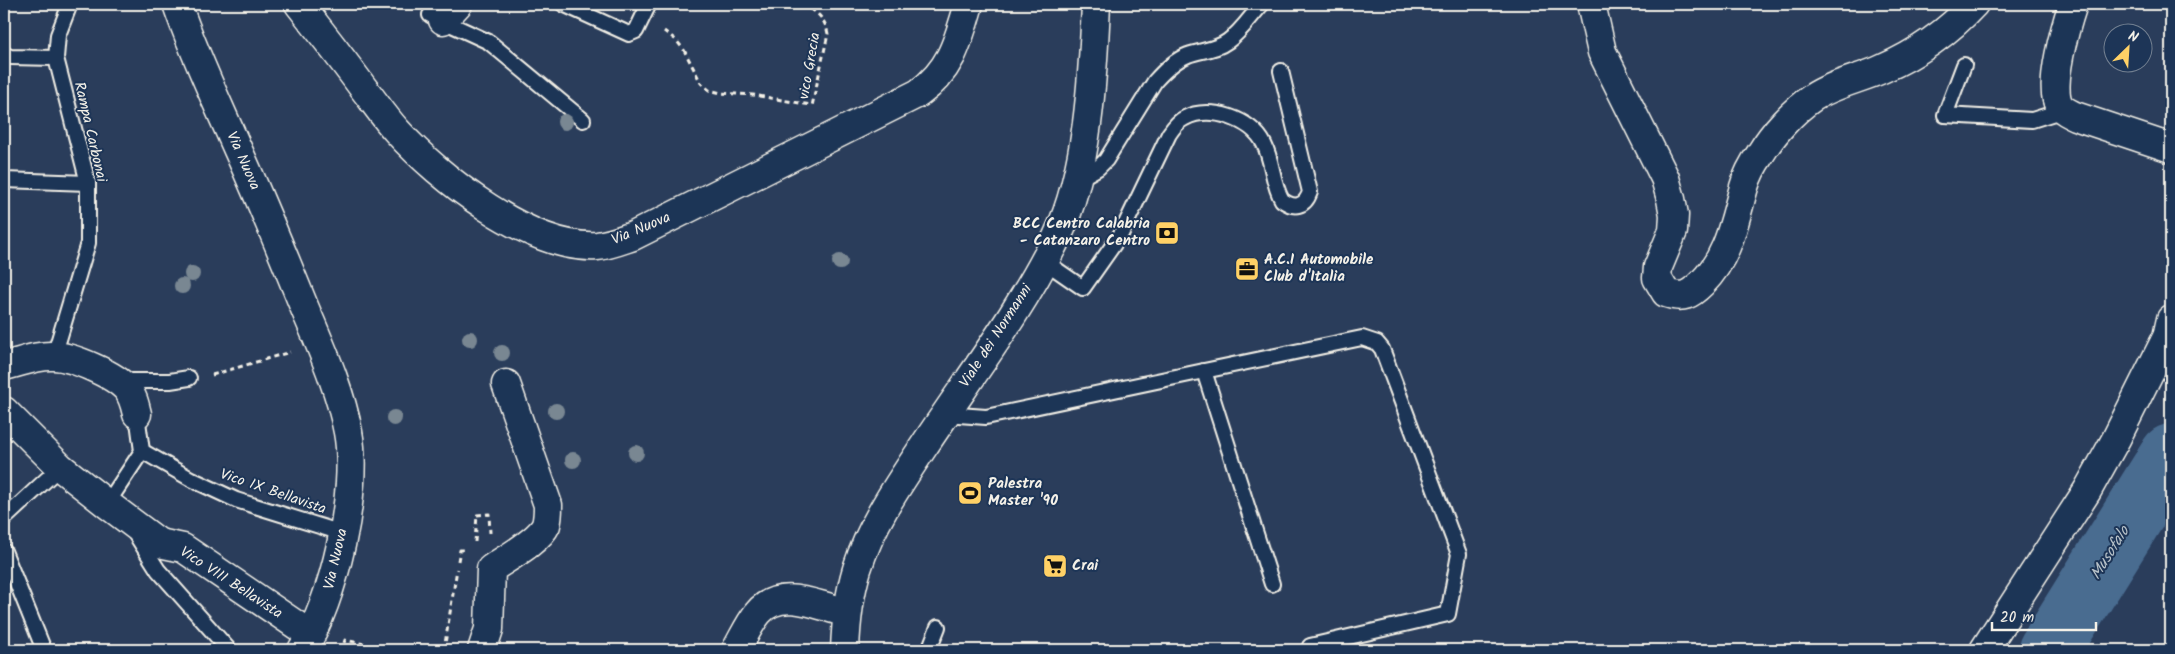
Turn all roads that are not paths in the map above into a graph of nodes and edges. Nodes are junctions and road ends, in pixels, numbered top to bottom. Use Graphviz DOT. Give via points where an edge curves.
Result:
graph roads {
  1 [pos="70,4"];
  2 [pos="178,4"];
  3 [pos="299,4"];
  4 [pos="563,4"];
  5 [pos="969,4"];
  6 [pos="1096,4"];
  7 [pos="1262,4"];
  8 [pos="1590,4"];
  9 [pos="1974,4"];
  10 [pos="2072,4"];
  11 [pos="646,10"];
  12 [pos="444,13"];
  13 [pos="4,54"];
  14 [pos="56,58"];
  15 [pos="1964,65"];
  16 [pos="1281,72"];
  17 [pos="2064,110"];
  18 [pos="583,120"];
  19 [pos="2171,148"];
  20 [pos="4,180"];
  21 [pos="1076,180"];
  22 [pos="88,183"];
  23 [pos="1044,261"];
  24 [pos="2171,319"];
  25 [pos="54,356"];
  26 [pos="4,366"];
  27 [pos="1204,371"];
  28 [pos="188,378"];
  29 [pos="118,381"];
  30 [pos="506,384"];
  31 [pos="4,411"];
  32 [pos="137,414"];
  33 [pos="945,414"];
  34 [pos="142,451"];
  35 [pos="60,467"];
  36 [pos="116,510"];
  37 [pos="4,519"];
  38 [pos="342,532"];
  39 [pos="4,551"];
  40 [pos="1272,584"];
  41 [pos="847,614"];
  42 [pos="938,627"];
  43 [pos="307,643"];
  44 [pos="1310,646"];
  45 [pos="44,650"];
  46 [pos="230,650"];
  47 [pos="482,650"];
  48 [pos="736,650"];
  49 [pos="845,650"];
  50 [pos="929,650"];
  51 [pos="1984,650"];
  1 -- 14 [label="lane, Rampa Carbonai" via="58,35"];
  2 -- 38 [label="street, Via Nuova" via="188,38 259,197 342,406 349,434 351,468"];
  3 -- 5 [label="street, Via Nuova" via="397,131 446,177 474,199 532,232 552,240 597,246 633,236 919,93 931,84 954,53"];
  4 -- 11 [label="lane" via="626,34 636,31"];
  6 -- 21 [label="street, Viale dei Normanni" via="1086,124"];
  7 -- 21 [label="lane" via="1229,40 1218,47 1188,55 1166,70 1155,81 1106,160"];
  8 -- 9 [label="street" via="1602,52 1665,178 1671,199 1673,231 1658,267 1657,278 1666,293 1685,296 1693,293 1715,270 1736,224 1744,186 1752,168 1761,152 1793,114 1813,97 1884,69 1919,49 1942,34"];
  10 -- 17 [label="street" via="2055,88 2059,105"];
  12 -- 18 [label="lane" via="489,42"];
  13 -- 14 [label="lane" via="10,57"];
  14 -- 22 [label="lane, Rampa Carbonai"];
  15 -- 17 [label="lane" via="1945,115 2032,120"];
  16 -- 23 [label="lane" via="1310,192 1303,204 1289,205 1282,200 1264,143 1248,126 1222,115 1197,114 1184,118 1169,134 1121,234 1083,288"];
  17 -- 19 [label="street"];
  20 -- 22 [label="lane"];
  21 -- 23 [label="street, Viale dei Normanni" via="1071,203"];
  22 -- 25 [label="lane, Rampa Carbonai" via="88,243"];
  23 -- 33 [label="street, Viale dei Normanni" via="1011,318"];
  24 -- 51 [label="street" via="2167,337 2087,491"];
  25 -- 26 [label="street"];
  25 -- 29 [label="street" via="66,358"];
  27 -- 33 [label="lane" via="986,417"];
  27 -- 40 [label="lane"];
  27 -- 44 [label="lane" via="1362,338 1377,343 1382,349 1459,554 1448,614"];
  28 -- 29 [label="lane"];
  29 -- 32 [label="street" via="128,391"];
  30 -- 47 [label="street" via="548,505 548,516 538,536 491,569 489,629"];
  31 -- 35 [label="street, Vico VIII Bellavista"];
  32 -- 34 [label="lane"];
  33 -- 41 [label="street, Viale dei Normanni" via="873,529 857,568"];
  34 -- 36 [label="lane"];
  34 -- 38 [label="lane, Vico IX Bellavista" via="236,500"];
  35 -- 36 [label="street, Vico VIII Bellavista"];
  35 -- 37 [label="lane"];
  36 -- 43 [label="street, Vico VIII Bellavista" via="160,543 183,548"];
  36 -- 46 [label="lane" via="158,570"];
  38 -- 43 [label="street, Via Nuova" via="332,580"];
  39 -- 45 [label="lane"];
  41 -- 48 [label="street" via="801,600 772,602 759,612"];
  41 -- 49 [label="street, Viale dei Normanni"];
  42 -- 50 [label="lane"];
}
